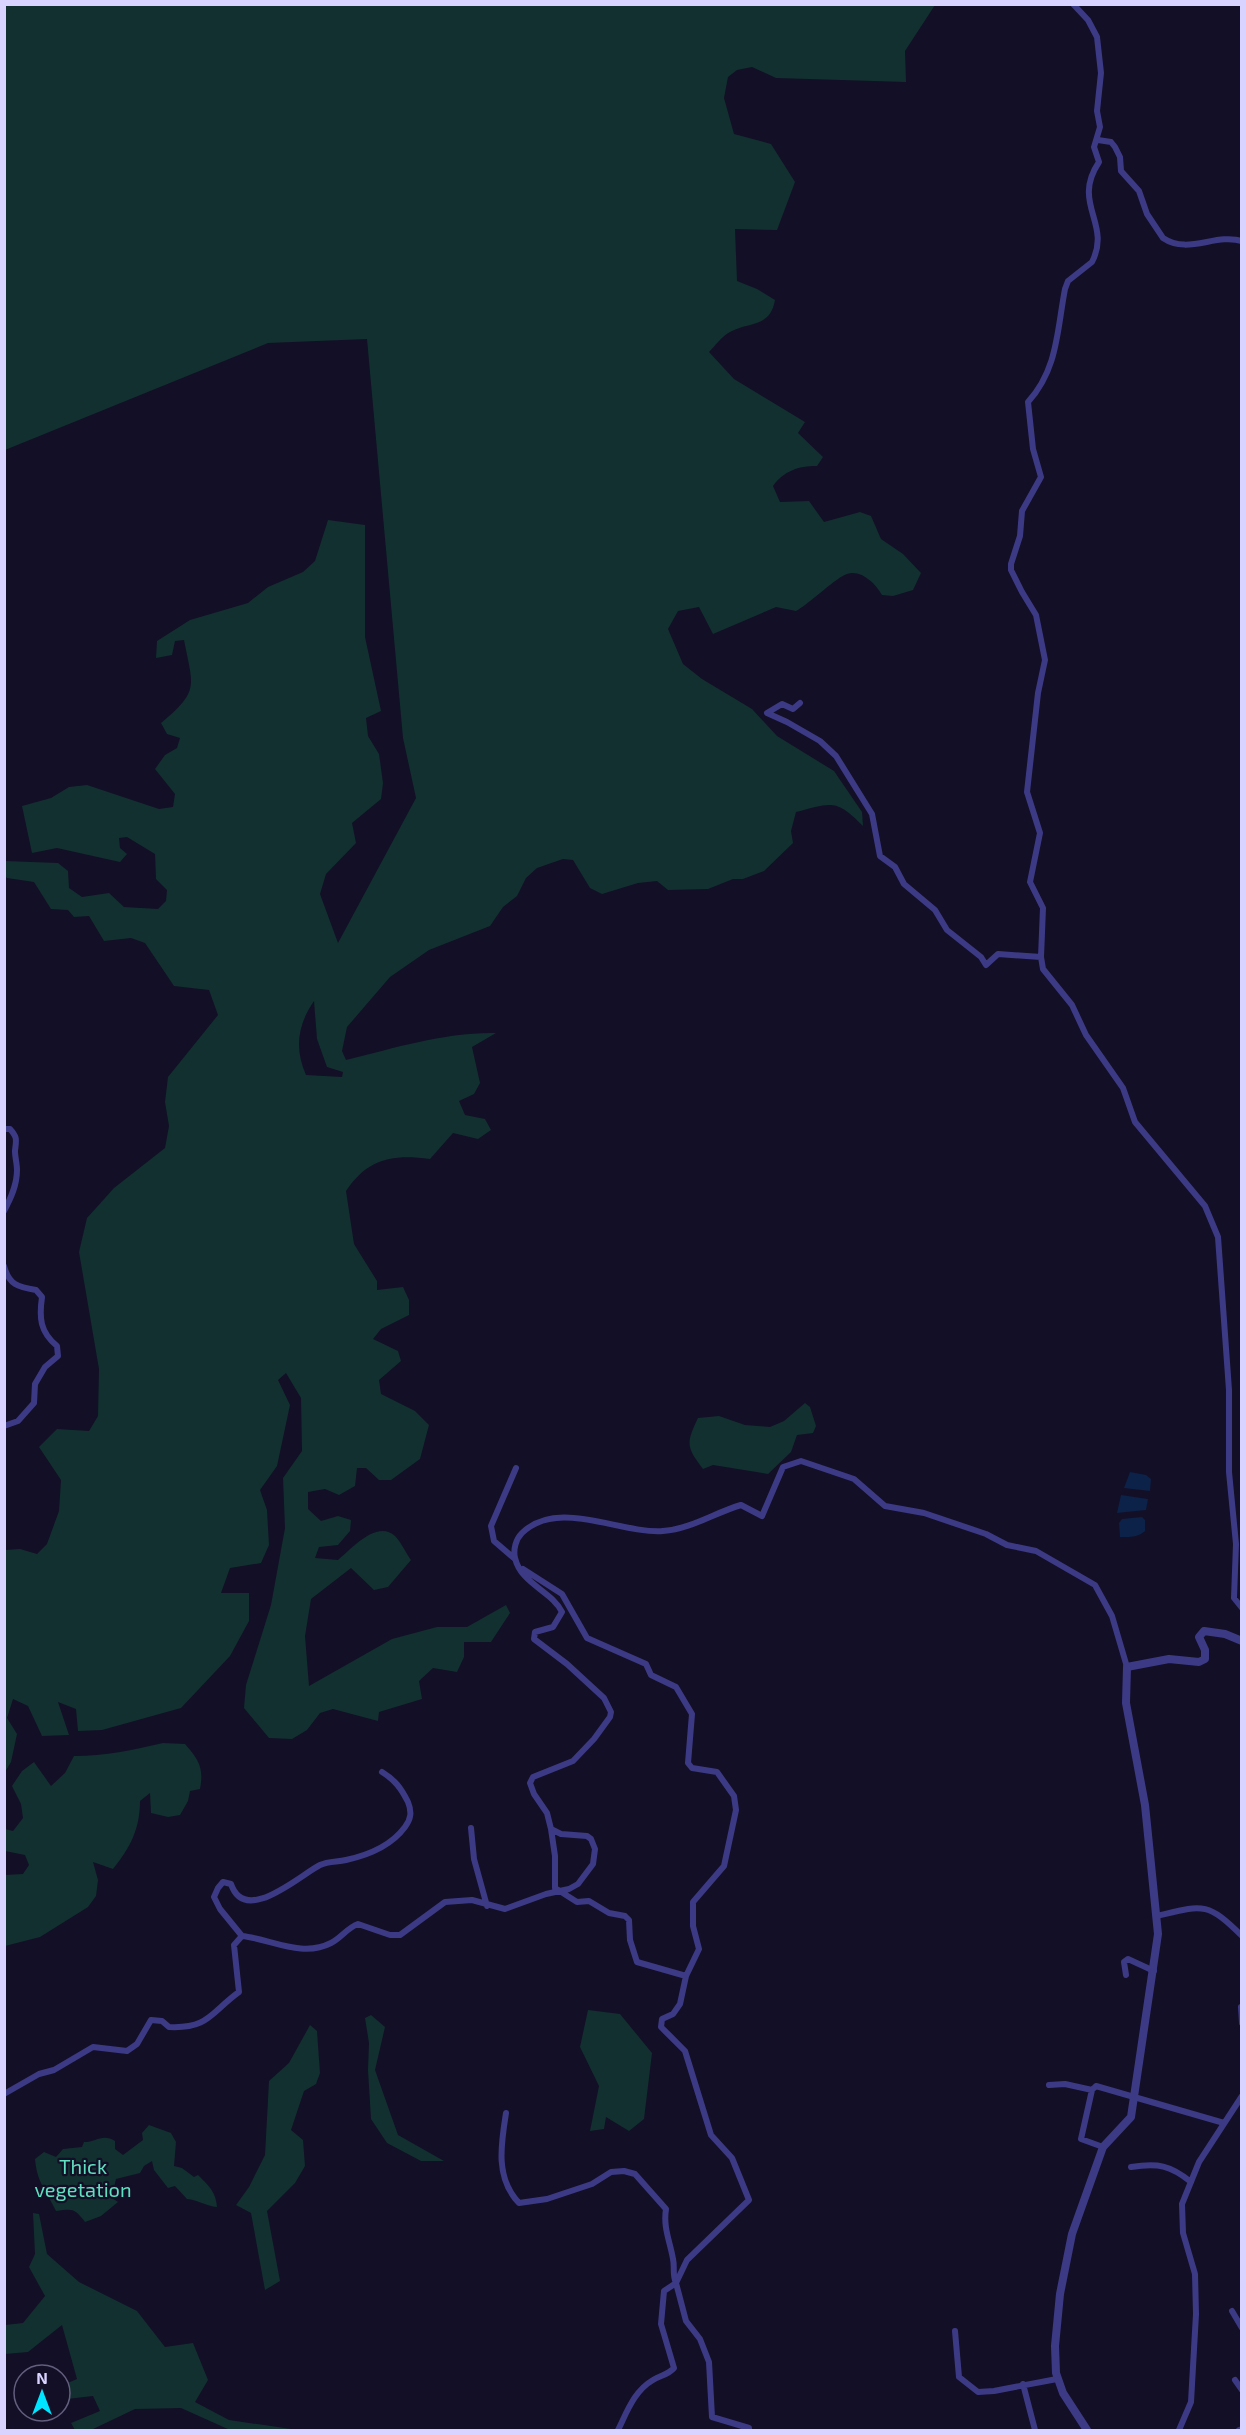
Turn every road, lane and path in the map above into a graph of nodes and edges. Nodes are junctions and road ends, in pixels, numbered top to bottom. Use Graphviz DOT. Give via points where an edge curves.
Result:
graph roads {
  1 [pos="1073,4"];
  2 [pos="1098,140"];
  3 [pos="1242,241"];
  4 [pos="800,703"];
  5 [pos="1041,957"];
  6 [pos="4,1130"];
  7 [pos="4,1211"];
  8 [pos="4,1266"];
  9 [pos="4,1426"];
  10 [pos="516,1468"];
  11 [pos="515,1559"];
  12 [pos="520,1568"];
  13 [pos="1242,1608"];
  14 [pos="1242,1641"];
  15 [pos="1127,1667"];
  16 [pos="382,1772"];
  17 [pos="471,1828"];
  18 [pos="551,1829"];
  19 [pos="561,1891"];
  20 [pos="487,1906"];
  21 [pos="1157,1916"];
  22 [pos="242,1936"];
  23 [pos="1242,1936"];
  24 [pos="1154,1971"];
  25 [pos="1126,1975"];
  26 [pos="686,1976"];
  27 [pos="1241,2007"];
  28 [pos="1242,2023"];
  29 [pos="1049,2085"];
  30 [pos="1092,2090"];
  31 [pos="4,2094"];
  32 [pos="1135,2096"];
  33 [pos="1242,2096"];
  34 [pos="506,2113"];
  35 [pos="1224,2122"];
  36 [pos="1103,2147"];
  37 [pos="1131,2167"];
  38 [pos="1191,2182"];
  39 [pos="676,2283"];
  40 [pos="1232,2311"];
  41 [pos="1242,2328"];
  42 [pos="955,2331"];
  43 [pos="1058,2379"];
  44 [pos="1235,2380"];
  45 [pos="1023,2384"];
  46 [pos="1242,2390"];
  47 [pos="618,2430"];
  48 [pos="749,2430"];
  49 [pos="1035,2430"];
  50 [pos="1087,2430"];
  51 [pos="1179,2430"];
  1 -- 2 [label="street" via="1097,37 1101,73"];
  2 -- 3 [label="street" via="1111,142 1115,147 1121,171 1139,191 1147,214 1163,238 1191,245 1220,239"];
  2 -- 5 [label="street" via="1094,147 1099,162 1087,191 1097,227 1095,256 1068,281 1054,357 1028,402 1033,449 1041,477 1022,511 1018,544 1011,558 1011,570 1036,615 1045,660 1027,792 1040,833 1030,882 1043,908"];
  4 -- 5 [label="street" via="793,709 782,704 766,713 819,741 836,756 872,814 880,856 895,867 904,884 935,910 947,930 986,965 998,954"];
  5 -- 13 [label="street" via="1044,969 1072,1005 1086,1035 1123,1088 1135,1122 1205,1206 1218,1237 1236,1544 1234,1598"];
  6 -- 7 [label="street" via="10,1129 17,1143 14,1192"];
  8 -- 9 [label="street" via="8,1279 19,1287 36,1290 42,1297 42,1323 46,1337 57,1346 58,1356 45,1366 35,1384 34,1403 18,1421"];
  10 -- 11 [label="street" via="491,1526 494,1541"];
  11 -- 12 [label="street"];
  11 -- 15 [label="street" via="514,1548 520,1535 547,1518 662,1531 690,1526 741,1505 762,1516 783,1467 801,1461 854,1479 885,1506 924,1514 1007,1545 1036,1551 1095,1585 1112,1616"];
  12 -- 18 [label="street" via="562,1612 553,1627 535,1632 534,1639 604,1698 611,1712 594,1739 573,1761 542,1773 530,1783"];
  12 -- 26 [label="street" via="562,1594 587,1638 646,1664 651,1675 676,1687 692,1714 688,1763 692,1768 717,1772 734,1796 736,1810 724,1866 693,1902 693,1926 699,1949"];
  14 -- 15 [label="street" via="1204,1631 1199,1637 1206,1650 1205,1659 1199,1662 1168,1659"];
  15 -- 21 [label="street" via="1126,1703 1145,1805"];
  16 -- 22 [label="street" via="400,1786 411,1809 410,1820 401,1832 390,1844 366,1855 320,1865 269,1897 244,1898 231,1884 223,1882 214,1897"];
  17 -- 20 [label="street" via="474,1859"];
  18 -- 19 [label="street" via="555,1888"];
  18 -- 19 [label="street" via="587,1836 595,1849 593,1864 578,1884"];
  19 -- 20 [label="street" via="505,1909"];
  19 -- 26 [label="street" via="577,1902 589,1901 609,1913 625,1916 637,1962"];
  20 -- 22 [label="street" via="472,1900 445,1902 400,1935 358,1924 329,1945 321,1946 293,1949"];
  21 -- 23 [label="street" via="1203,1908 1228,1922"];
  21 -- 24 [label="street"];
  22 -- 31 [label="street" via="234,1945 240,1992 205,2021 178,2028 151,2020 137,2044 127,2051 93,2047"];
  24 -- 25 [label="street" via="1128,1959 1124,1962"];
  24 -- 32 [label="street"];
  26 -- 39 [label="street" via="680,2004 673,2014 662,2019 661,2027 685,2051 711,2135 732,2158 749,2200 687,2260"];
  27 -- 28 [label="street"];
  29 -- 30 [label="street"];
  30 -- 32 [label="street" via="1096,2086"];
  30 -- 36 [label="street" via="1081,2139"];
  32 -- 35 [label="street"];
  32 -- 36 [label="street" via="1131,2117"];
  33 -- 35 [label="street"];
  34 -- 39 [label="street" via="500,2146 502,2168 519,2204 592,2184 611,2172 635,2174 666,2209 665,2230"];
  35 -- 38 [label="street"];
  36 -- 43 [label="street" via="1072,2234 1062,2283 1054,2362"];
  37 -- 38 [label="street" via="1163,2165"];
  38 -- 51 [label="street" via="1182,2204 1183,2233 1195,2274 1196,2314 1191,2402"];
  39 -- 47 [label="street" via="664,2291 661,2324 674,2368 636,2395"];
  39 -- 48 [label="street" via="686,2321 700,2339 709,2362 712,2417"];
  40 -- 41 [label="street"];
  42 -- 45 [label="street" via="962,2381 978,2392"];
  43 -- 45 [label="street"];
  43 -- 50 [label="street"];
  44 -- 46 [label="street"];
  45 -- 49 [label="street"];
}
